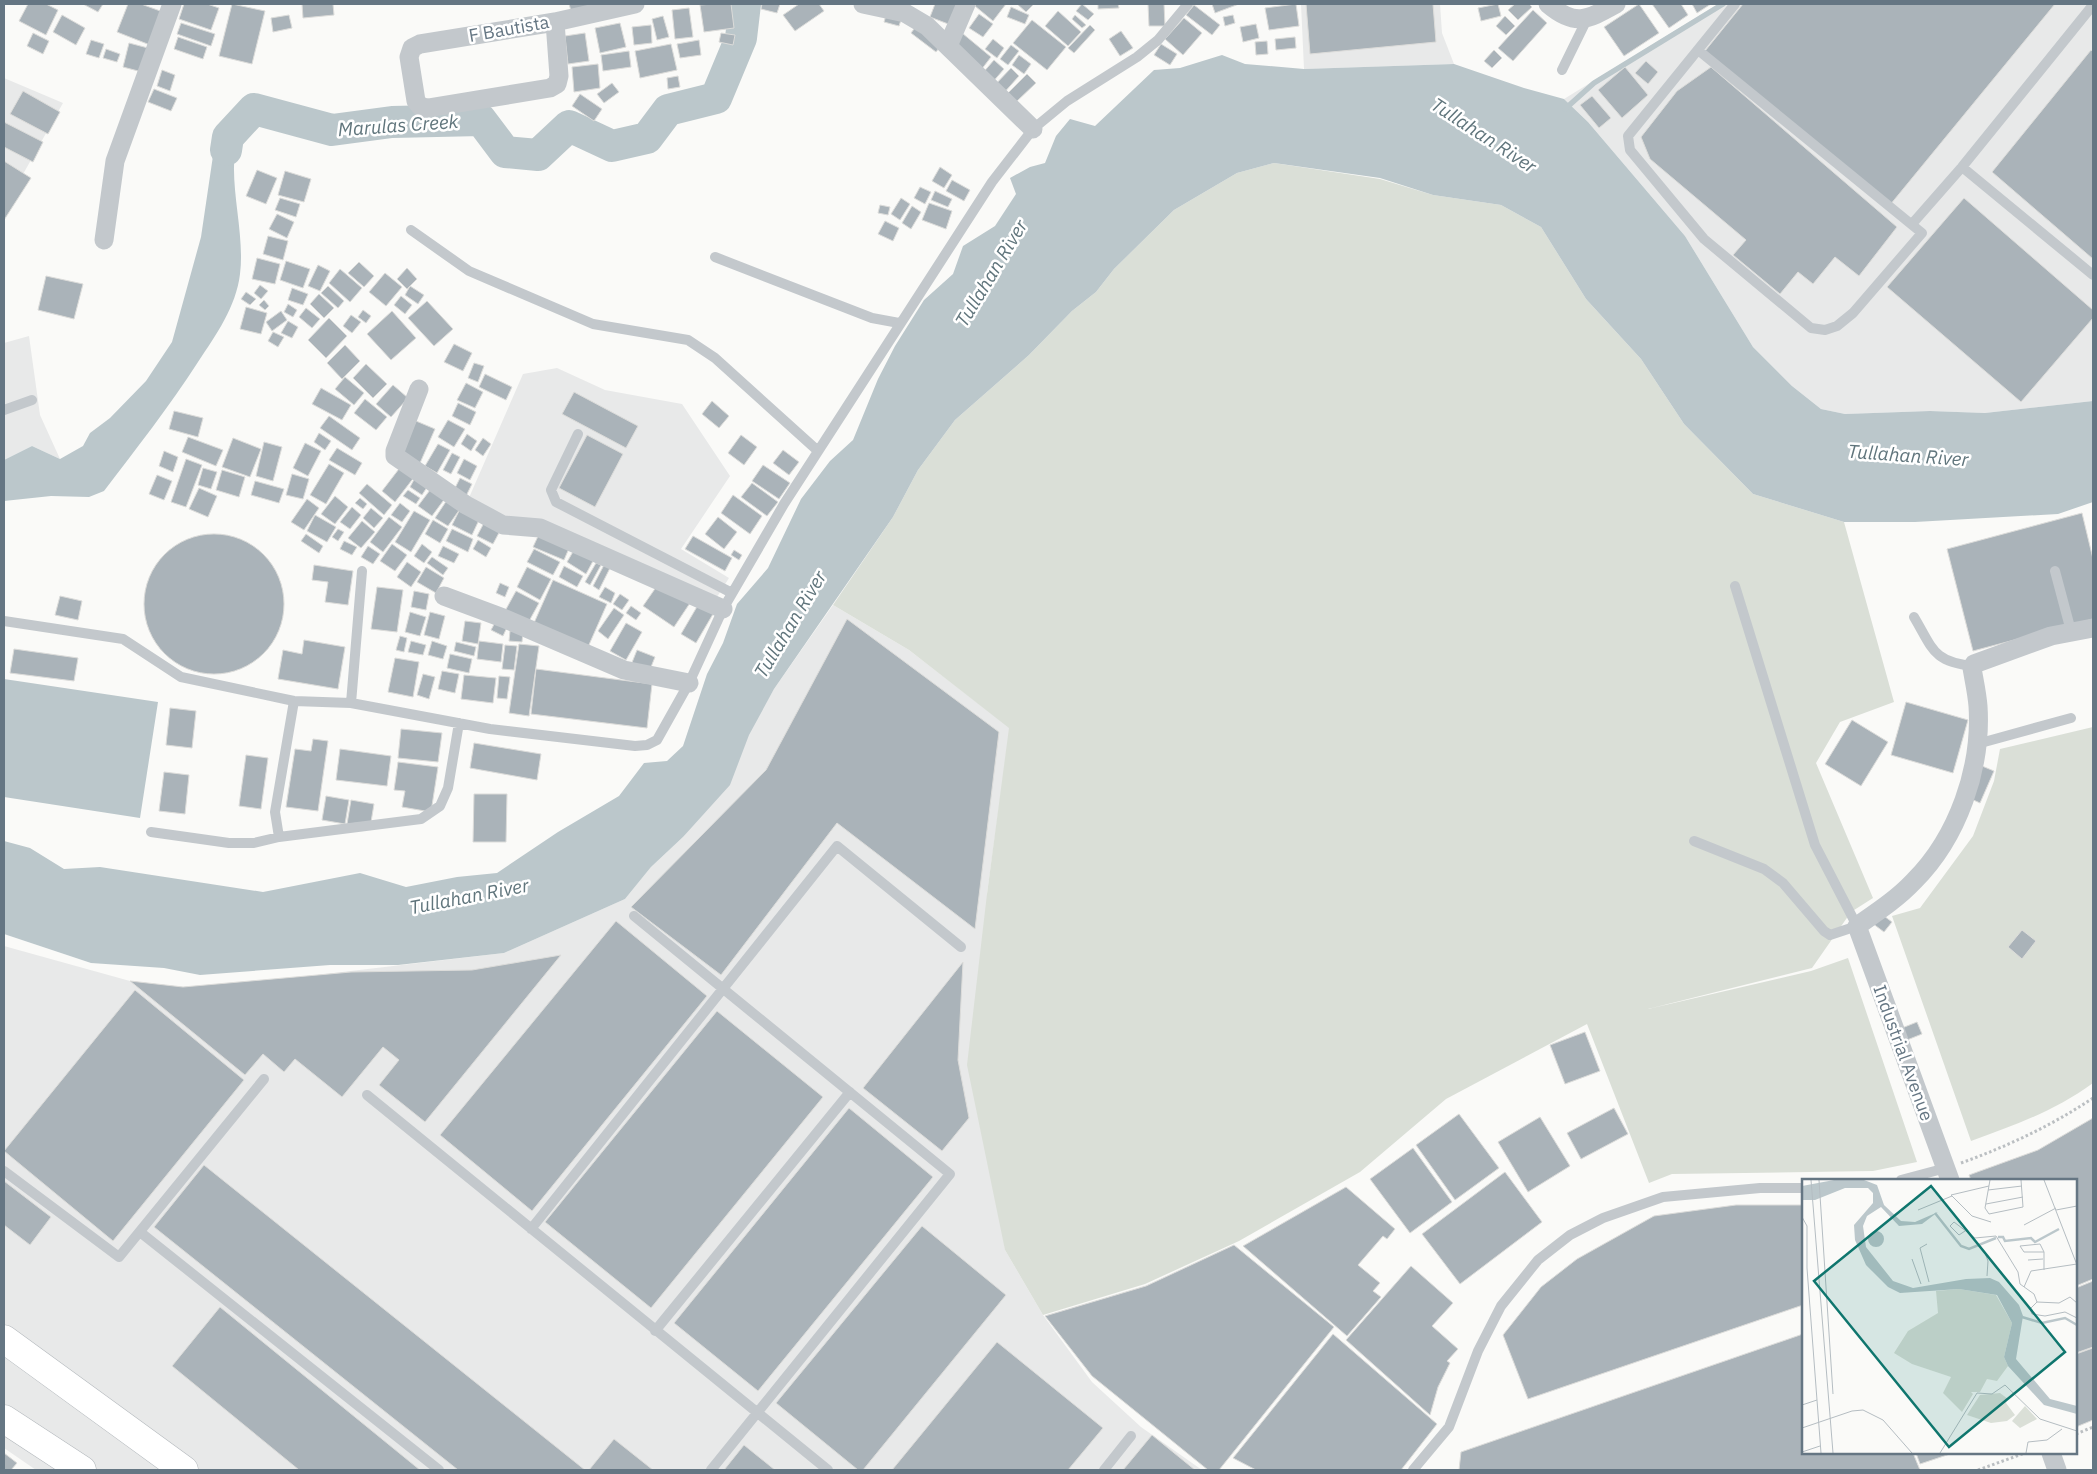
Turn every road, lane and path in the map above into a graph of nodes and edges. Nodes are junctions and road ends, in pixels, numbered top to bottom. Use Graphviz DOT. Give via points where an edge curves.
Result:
graph roads {
  1 [pos="172,4"];
  2 [pos="635,4"];
  3 [pos="863,4"];
  4 [pos="966,4"];
  5 [pos="1188,4"];
  6 [pos="1548,4"];
  7 [pos="1616,4"];
  8 [pos="1735,4"];
  9 [pos="2093,5"];
  10 [pos="1587,19"];
  11 [pos="555,22"];
  12 [pos="948,46"];
  13 [pos="1698,50"];
  14 [pos="1562,70"];
  15 [pos="1033,129"];
  16 [pos="1962,167"];
  17 [pos="1912,224"];
  18 [pos="411,230"];
  19 [pos="104,240"];
  20 [pos="715,257"];
  21 [pos="2093,275"];
  22 [pos="899,323"];
  23 [pos="419,389"];
  24 [pos="32,400"];
  25 [pos="4,410"];
  26 [pos="578,434"];
  27 [pos="818,451"];
  28 [pos="362,571"];
  29 [pos="2055,571"];
  30 [pos="1735,586"];
  31 [pos="444,596"];
  32 [pos="728,601"];
  33 [pos="1914,617"];
  34 [pos="4,621"];
  35 [pos="2093,628"];
  36 [pos="2071,632"];
  37 [pos="1972,666"];
  38 [pos="689,683"];
  39 [pos="294,701"];
  40 [pos="351,703"];
  41 [pos="2071,718"];
  42 [pos="459,723"];
  43 [pos="1977,744"];
  44 [pos="151,832"];
  45 [pos="279,837"];
  46 [pos="1694,842"];
  47 [pos="634,916"];
  48 [pos="1857,926"];
  49 [pos="961,947"];
  50 [pos="724,989"];
  51 [pos="264,1079"];
  52 [pos="850,1092"];
  53 [pos="367,1096"];
  54 [pos="2093,1098"];
  55 [pos="4,1171"];
  56 [pos="1948,1174"];
  57 [pos="1910,1179"];
  58 [pos="1802,1188"];
  59 [pos="531,1229"];
  60 [pos="140,1232"];
  61 [pos="655,1331"];
  62 [pos="4,1339"];
  63 [pos="756,1413"];
  64 [pos="4,1419"];
  65 [pos="2093,1428"];
  66 [pos="2077,1434"];
  67 [pos="1131,1436"];
  68 [pos="2022,1454"];
  69 [pos="2051,1454"];
  70 [pos="82,1470"];
  71 [pos="184,1470"];
  72 [pos="440,1470"];
  73 [pos="711,1470"];
  74 [pos="828,1470"];
  75 [pos="1104,1470"];
  76 [pos="1413,1470"];
  77 [pos="1978,1470"];
  78 [pos="2057,1470"];
  1 -- 19 [label="street" via="115,161"];
  2 -- 11 [label="street, F Bautista"];
  3 -- 12 [label="street" via="905,13 927,26"];
  4 -- 12 [label="street"];
  5 -- 15 [label="lane" via="1151,46 1067,101"];
  6 -- 10 [label="street" via="1561,15 1577,20"];
  7 -- 10 [label="street"];
  8 -- 13 [label="lane"];
  9 -- 16 [label="lane"];
  10 -- 14 [label="lane"];
  11 -- 11 [label="street, F Bautista" via="559,76 557,84 550,88 428,108 421,107 416,101 409,57 412,48 420,44"];
  12 -- 15 [label="street"];
  13 -- 17 [label="lane"];
  13 -- 17 [label="lane" via="1628,136 1630,150 1704,239 1811,328 1825,330 1837,326 1853,313 1922,233"];
  15 -- 22 [label="lane" via="992,182"];
  16 -- 17 [label="lane"];
  16 -- 21 [label="lane"];
  18 -- 27 [label="lane" via="469,271 593,324 688,340 715,358"];
  20 -- 22 [label="lane" via="872,318"];
  22 -- 27 [label="lane"];
  23 -- 32 [label="street" via="395,451 406,465 503,525 540,528"];
  24 -- 25 [label="lane"];
  26 -- 32 [label="lane" via="551,490 556,502"];
  27 -- 32 [label="lane"];
  28 -- 40 [label="lane"];
  29 -- 36 [label="lane"];
  30 -- 48 [label="lane" via="1815,846"];
  31 -- 38 [label="street" via="624,670"];
  32 -- 38 [label="lane"];
  33 -- 37 [label="lane" via="1936,655 1951,663"];
  34 -- 39 [label="lane" via="122,639 181,676"];
  35 -- 36 [label="street"];
  36 -- 37 [label="street" via="2011,649"];
  37 -- 43 [label="street" via="1978,706"];
  38 -- 42 [label="lane" via="657,740 647,745"];
  39 -- 40 [label="lane"];
  39 -- 45 [label="lane" via="275,812"];
  40 -- 42 [label="lane"];
  41 -- 43 [label="lane"];
  42 -- 45 [label="lane" via="448,788 440,806 428,815 421,819"];
  43 -- 48 [label="street" via="1964,800 1939,851 1915,881 1887,906"];
  44 -- 45 [label="lane" via="229,843 254,843"];
  46 -- 48 [label="lane" via="1764,870 1783,883 1830,935"];
  47 -- 50 [label="lane"];
  48 -- 56 [label="street, Industrial Avenue"];
  49 -- 50 [label="lane" via="837,846"];
  50 -- 52 [label="lane"];
  50 -- 59 [label="lane"];
  51 -- 60 [label="lane"];
  52 -- 61 [label="lane"];
  52 -- 63 [label="lane" via="950,1174"];
  53 -- 59 [label="lane"];
  54 -- 56 [label="path" via="2059,1120"];
  55 -- 60 [label="lane" via="119,1257"];
  56 -- 57 [label="lane"];
  58 -- 76 [label="lane" via="1760,1188 1663,1197 1602,1218 1570,1235 1538,1260 1501,1306 1478,1352 1449,1427"];
  59 -- 61 [label="lane"];
  60 -- 72 [label="lane"];
  61 -- 63 [label="lane"];
  62 -- 71 [label="highway"];
  63 -- 73 [label="lane"];
  63 -- 74 [label="lane"];
  64 -- 70 [label="highway"];
  65 -- 66 [label="path"];
  67 -- 75 [label="lane"];
  68 -- 77 [label="path"];
  69 -- 78 [label="street"];
}
